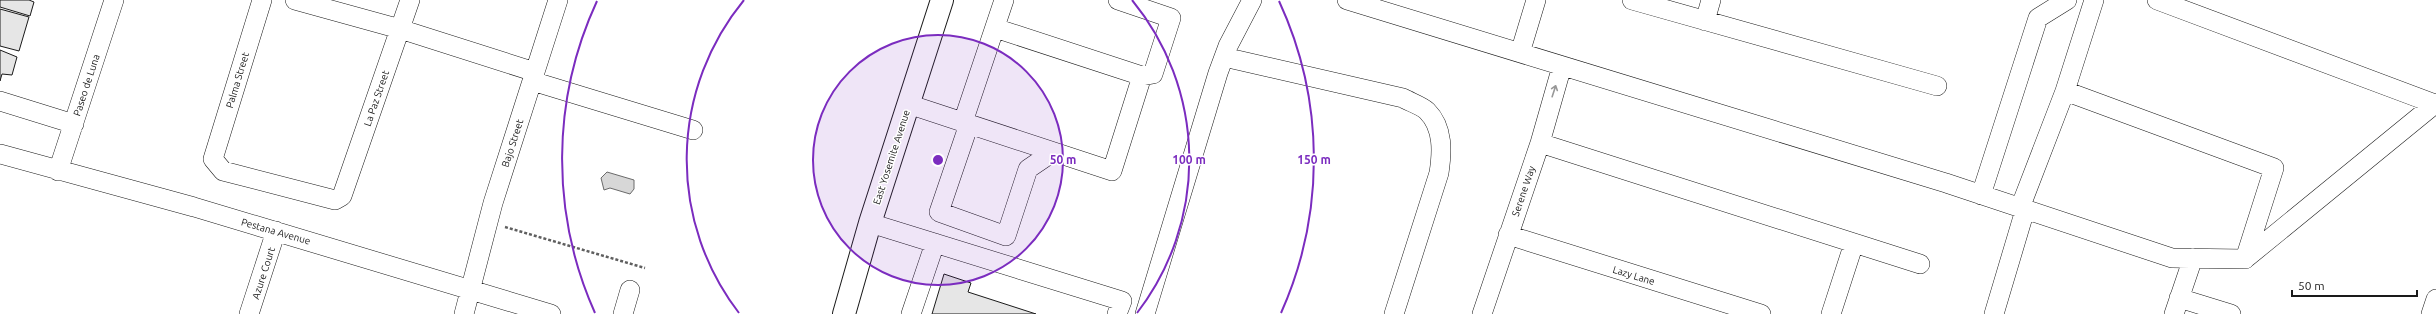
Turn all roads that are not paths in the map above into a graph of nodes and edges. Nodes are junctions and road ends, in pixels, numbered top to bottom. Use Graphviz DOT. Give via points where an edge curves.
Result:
graph roads {
  1 [pos="114,0"];
  2 [pos="262,0"];
  3 [pos="295,0"];
  4 [pos="410,0"];
  5 [pos="558,0"];
  6 [pos="942,0"];
  7 [pos="1004,0"];
  8 [pos="1118,0"];
  9 [pos="1252,0"];
  10 [pos="1347,0"];
  11 [pos="1536,0"];
  12 [pos="1632,0"];
  13 [pos="1711,0"];
  14 [pos="2067,0"];
  15 [pos="2094,0"];
  16 [pos="2157,0"];
  17 [pos="1705,21"];
  18 [pos="994,28"];
  19 [pos="400,29"];
  20 [pos="1520,53"];
  21 [pos="1224,57"];
  22 [pos="1562,66"];
  23 [pos="533,76"];
  24 [pos="1142,76"];
  25 [pos="1937,86"];
  26 [pos="2065,91"];
  27 [pos="0,101"];
  28 [pos="908,104"];
  29 [pos="2435,104"];
  30 [pos="966,123"];
  31 [pos="74,124"];
  32 [pos="693,130"];
  33 [pos="1540,143"];
  34 [pos="1053,152"];
  35 [pos="0,154"];
  36 [pos="58,171"];
  37 [pos="1981,195"];
  38 [pos="342,196"];
  39 [pos="2023,209"];
  40 [pos="870,223"];
  41 [pos="276,231"];
  42 [pos="1508,235"];
  43 [pos="935,243"];
  44 [pos="1854,243"];
  45 [pos="2193,258"];
  46 [pos="2245,259"];
  47 [pos="1920,264"];
  48 [pos="470,288"];
  49 [pos="630,290"];
  50 [pos="2436,299"];
  51 [pos="2177,306"];
  52 [pos="249,314"];
  53 [pos="464,314"];
  54 [pos="551,314"];
  55 [pos="623,314"];
  56 [pos="844,314"];
  57 [pos="911,314"];
  58 [pos="1117,314"];
  59 [pos="1145,314"];
  60 [pos="1394,314"];
  61 [pos="1482,314"];
  62 [pos="1761,314"];
  63 [pos="1831,314"];
  64 [pos="1994,314"];
  65 [pos="2231,314"];
  66 [pos="2431,314"];
  1 -- 31 [label="street, Paseo de Luna"];
  2 -- 38 [label="street, Palma Street" via="213,159 222,171 325,199 335,200"];
  3 -- 19 [label="street"];
  4 -- 19 [label="street, La Paz Street"];
  5 -- 23 [label="street, Bajo Street"];
  6 -- 28 [label="main road, East Yosemite Avenue"];
  7 -- 18 [label="street"];
  8 -- 24 [label="street" via="1171,18 1153,74"];
  9 -- 21 [label="street"];
  10 -- 20 [label="street"];
  11 -- 20 [label="street"];
  12 -- 17 [label="street"];
  13 -- 17 [label="street"];
  14 -- 37 [label="street" via="2038,18"];
  15 -- 26 [label="street"];
  16 -- 29 [label="street"];
  17 -- 25 [label="street"];
  18 -- 24 [label="street"];
  18 -- 30 [label="street"];
  19 -- 23 [label="street"];
  19 -- 38 [label="street, La Paz Street"];
  20 -- 22 [label="street"];
  21 -- 59 [label="street"];
  21 -- 60 [label="street" via="1403,98 1427,111 1438,130 1442,151 1439,173"];
  33 -- 22 [label="street, Serene Way, one-way"];
  22 -- 37 [label="street"];
  23 -- 32 [label="street"];
  23 -- 48 [label="street, Bajo Street" via="493,203"];
  24 -- 34 [label="street" via="1112,171"];
  26 -- 39 [label="street"];
  26 -- 46 [label="street" via="2274,168"];
  27 -- 31 [label="street"];
  28 -- 30 [label="street"];
  28 -- 40 [label="main road, East Yosemite Avenue"];
  29 -- 46 [label="street"];
  30 -- 34 [label="street"];
  30 -- 34 [label="street" via="939,212 1006,236 1028,169"];
  31 -- 36 [label="street, Paseo de Luna"];
  33 -- 42 [label="street, Serene Way"];
  33 -- 44 [label="street"];
  35 -- 36 [label="street, Pestana Avenue"];
  36 -- 41 [label="street, Pestana Avenue"];
  37 -- 39 [label="street"];
  39 -- 45 [label="street" via="2172,258"];
  39 -- 64 [label="street"];
  40 -- 43 [label="street"];
  40 -- 56 [label="main road, East Yosemite Avenue"];
  41 -- 48 [label="street, Pestana Avenue"];
  41 -- 52 [label="street, Azure Court"];
  42 -- 61 [label="street, Serene Way"];
  42 -- 62 [label="street, Lazy Lane"];
  43 -- 57 [label="street"];
  43 -- 58 [label="street" via="1122,301"];
  44 -- 47 [label="street"];
  44 -- 63 [label="street"];
  45 -- 46 [label="street"];
  45 -- 51 [label="street"];
  48 -- 53 [label="street, Bajo Street"];
  48 -- 54 [label="street, Pestana Avenue"];
  49 -- 55 [label="street"];
  50 -- 66 [label="street"];
  51 -- 65 [label="street"];
}
